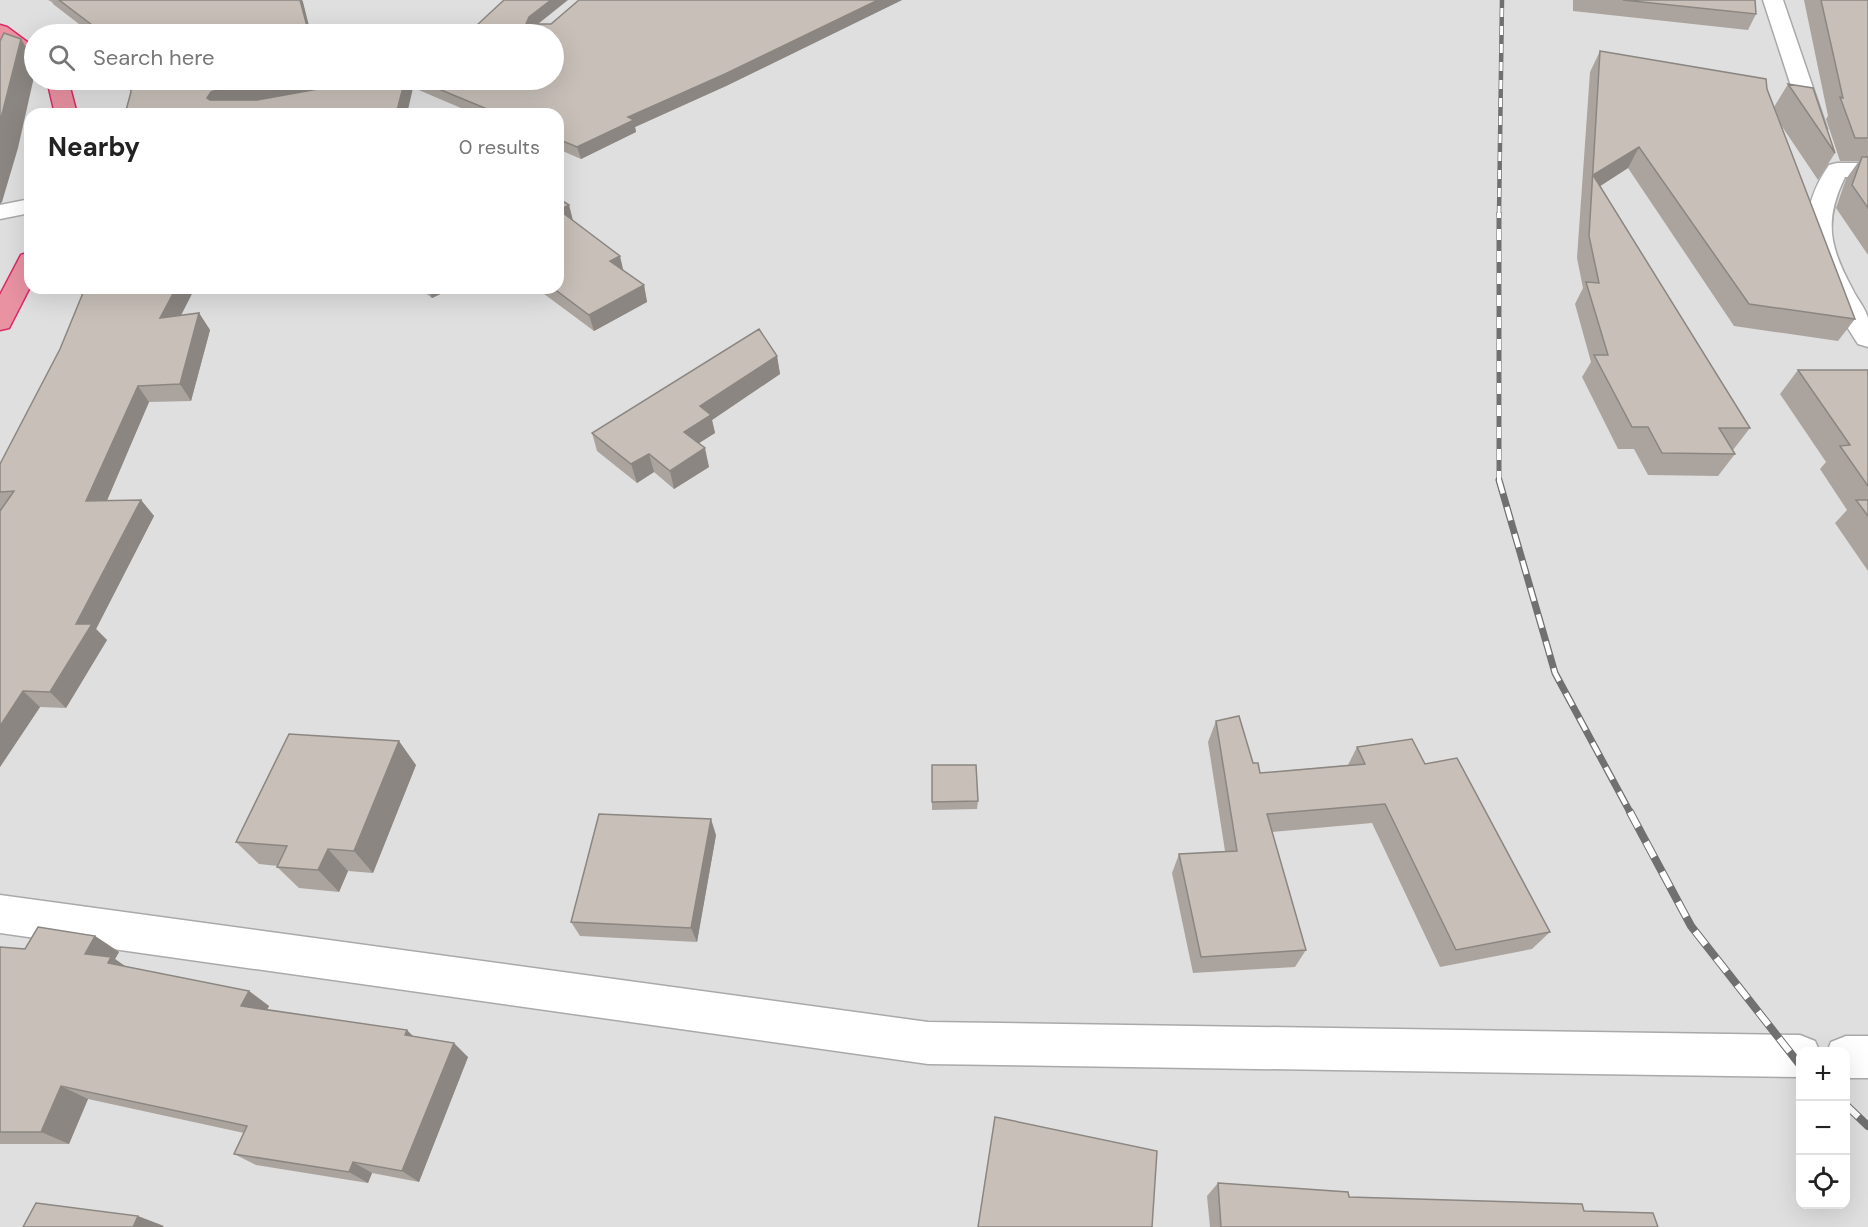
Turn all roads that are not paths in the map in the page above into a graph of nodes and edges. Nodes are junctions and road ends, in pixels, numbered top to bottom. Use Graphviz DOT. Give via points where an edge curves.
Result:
graph roads {
  1 [pos="1773,0"];
  2 [pos="5,39"];
  3 [pos="24,50"];
  4 [pos="60,90"];
  5 [pos="65,108"];
  6 [pos="1826,161"];
  7 [pos="1868,170"];
  8 [pos="24,207"];
  9 [pos="0,212"];
  10 [pos="24,272"];
  11 [pos="0,322"];
  12 [pos="1868,338"];
  13 [pos="0,914"];
  14 [pos="1796,1056"];
  15 [pos="1850,1057"];
  16 [pos="1868,1057"];
  1 -- 6 [label="street"];
  2 -- 3 [label="highway"];
  4 -- 5 [label="highway"];
  6 -- 7 [label="street" via="1837,170"];
  6 -- 12 [label="street" via="1817,220 1823,256"];
  8 -- 9 [label="street"];
  10 -- 11 [label="highway"];
  13 -- 14 [label="street" via="928,1043"];
  15 -- 16 [label="street"];
}
